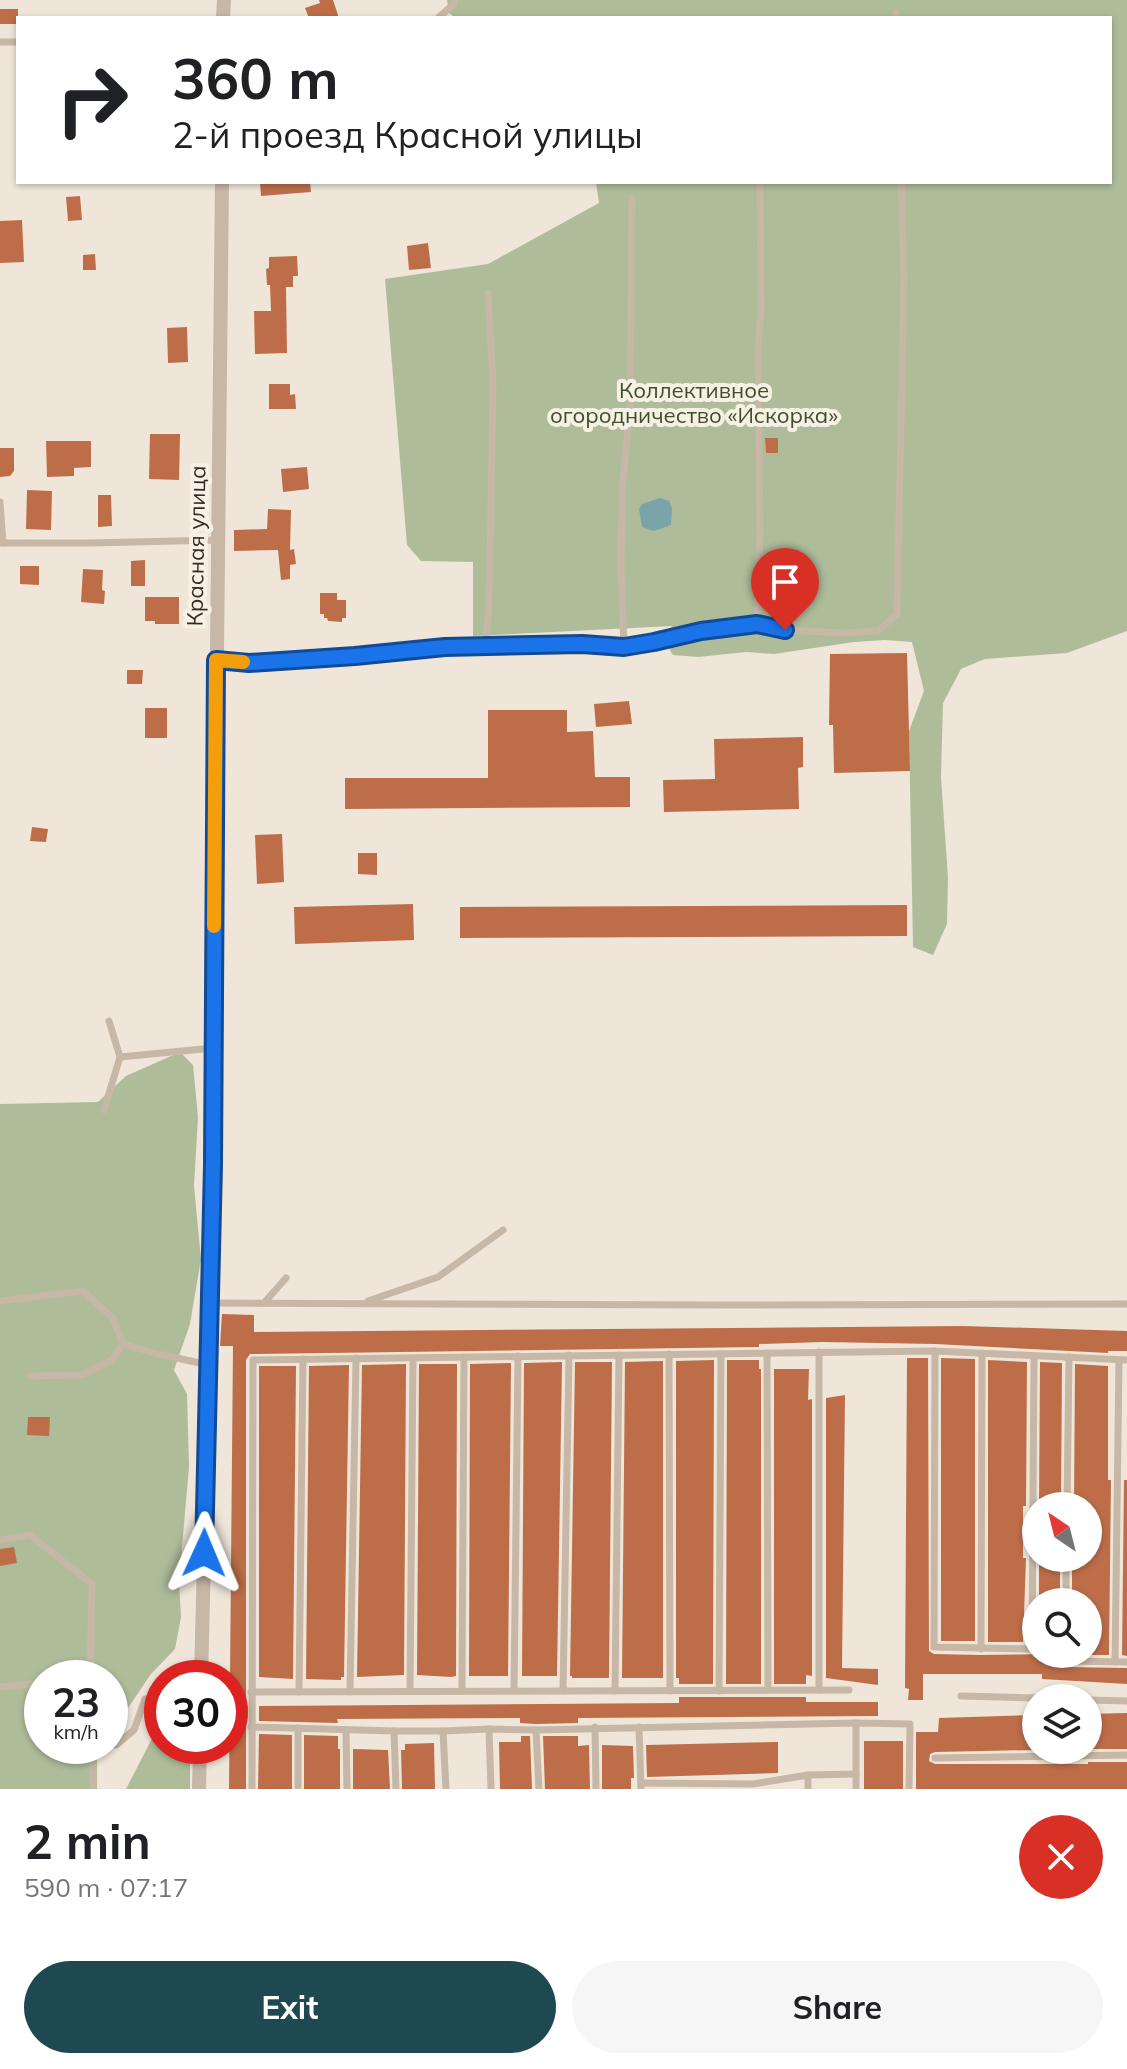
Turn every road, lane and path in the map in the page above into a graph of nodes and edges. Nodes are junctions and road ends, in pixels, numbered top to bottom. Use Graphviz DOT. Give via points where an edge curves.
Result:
graph roads {
  1 [pos="455,0"];
  2 [pos="440,16"];
  3 [pos="222,184"];
  4 [pos="760,184"];
  5 [pos="901,184"];
  6 [pos="632,198"];
  7 [pos="488,293"];
  8 [pos="0,502"];
  9 [pos="219,540"];
  10 [pos="1,543"];
  11 [pos="757,624"];
  12 [pos="484,646"];
  13 [pos="624,647"];
  14 [pos="216,660"];
  15 [pos="109,1021"];
  16 [pos="213,1048"];
  17 [pos="120,1057"];
  18 [pos="104,1110"];
  19 [pos="503,1230"];
  20 [pos="286,1278"];
  21 [pos="0,1301"];
  22 [pos="212,1303"];
  23 [pos="264,1303"];
  24 [pos="362,1303"];
  25 [pos="1127,1304"];
  26 [pos="123,1344"];
  27 [pos="935,1351"];
  28 [pos="819,1352"];
  29 [pos="767,1353"];
  30 [pos="982,1353"];
  31 [pos="669,1354"];
  32 [pos="721,1354"];
  33 [pos="569,1355"];
  34 [pos="619,1355"];
  35 [pos="518,1356"];
  36 [pos="1034,1356"];
  37 [pos="464,1357"];
  38 [pos="1069,1357"];
  39 [pos="356,1358"];
  40 [pos="413,1358"];
  41 [pos="303,1359"];
  42 [pos="1123,1360"];
  43 [pos="209,1365"];
  44 [pos="31,1376"];
  45 [pos="1067,1492"];
  46 [pos="0,1540"];
  47 [pos="981,1649"];
  48 [pos="90,1660"];
  49 [pos="201,1660"];
  50 [pos="1102,1662"];
  51 [pos="1115,1662"];
  52 [pos="1127,1662"];
  53 [pos="24,1685"];
  54 [pos="0,1687"];
  55 [pos="768,1690"];
  56 [pos="819,1690"];
  57 [pos="849,1690"];
  58 [pos="410,1691"];
  59 [pos="462,1691"];
  60 [pos="514,1691"];
  61 [pos="563,1691"];
  62 [pos="615,1691"];
  63 [pos="670,1691"];
  64 [pos="719,1691"];
  65 [pos="251,1692"];
  66 [pos="299,1692"];
  67 [pos="350,1692"];
  68 [pos="961,1696"];
  69 [pos="1022,1698"];
  70 [pos="1102,1700"];
  71 [pos="1127,1701"];
  72 [pos="144,1702"];
  73 [pos="856,1723"];
  74 [pos="251,1727"];
  75 [pos="595,1727"];
  76 [pos="639,1727"];
  77 [pos="298,1728"];
  78 [pos="489,1729"];
  79 [pos="346,1730"];
  80 [pos="536,1730"];
  81 [pos="394,1731"];
  82 [pos="443,1731"];
  83 [pos="128,1735"];
  84 [pos="1127,1755"];
  85 [pos="935,1758"];
  86 [pos="92,1764"];
  87 [pos="200,1764"];
  88 [pos="856,1774"];
  89 [pos="808,1775"];
  90 [pos="641,1786"];
  91 [pos="753,1786"];
  92 [pos="699,1787"];
  93 [pos="93,1789"];
  94 [pos="199,1789"];
  95 [pos="252,1789"];
  96 [pos="298,1789"];
  97 [pos="347,1789"];
  98 [pos="396,1789"];
  99 [pos="446,1789"];
  100 [pos="491,1789"];
  101 [pos="539,1789"];
  102 [pos="596,1789"];
  103 [pos="808,1789"];
  104 [pos="856,1789"];
  105 [pos="909,1789"];
  1 -- 2 [label="lane"];
  3 -- 9 [label="street, Красная улица"];
  4 -- 11 [label="lane"];
  5 -- 11 [label="lane" via="897,614 878,631 785,630"];
  6 -- 13 [label="lane" via="630,409 622,490"];
  7 -- 12 [label="lane" via="493,381"];
  8 -- 10 [label="lane"];
  9 -- 10 [label="lane"];
  9 -- 14 [label="street, Красная улица"];
  11 -- 13 [label="lane"];
  12 -- 13 [label="lane"];
  12 -- 14 [label="lane" via="264,662"];
  14 -- 16 [label="street, Красная улица"];
  15 -- 17 [label="lane"];
  16 -- 17 [label="lane"];
  16 -- 22 [label="street, Красная улица"];
  17 -- 18 [label="lane"];
  19 -- 24 [label="lane" via="438,1277"];
  20 -- 23 [label="lane"];
  21 -- 26 [label="lane" via="83,1291 113,1318"];
  22 -- 23 [label="lane"];
  22 -- 43 [label="street, Красная улица"];
  23 -- 24 [label="lane"];
  24 -- 25 [label="lane"];
  26 -- 43 [label="lane"];
  26 -- 44 [label="lane" via="112,1360 82,1375"];
  27 -- 28 [label="lane"];
  27 -- 30 [label="lane"];
  27 -- 47 [label="lane" via="934,1647"];
  28 -- 29 [label="lane"];
  28 -- 56 [label="lane"];
  29 -- 32 [label="lane"];
  29 -- 55 [label="lane"];
  30 -- 36 [label="lane"];
  30 -- 47 [label="lane"];
  31 -- 32 [label="lane"];
  31 -- 34 [label="lane"];
  31 -- 63 [label="lane"];
  32 -- 64 [label="lane"];
  33 -- 34 [label="lane"];
  33 -- 35 [label="lane"];
  33 -- 61 [label="lane"];
  34 -- 62 [label="lane"];
  35 -- 37 [label="lane"];
  35 -- 60 [label="lane"];
  36 -- 38 [label="lane"];
  36 -- 47 [label="lane" via="1032,1649"];
  37 -- 40 [label="lane"];
  37 -- 59 [label="lane"];
  38 -- 42 [label="lane"];
  38 -- 45 [label="lane"];
  39 -- 40 [label="lane"];
  39 -- 41 [label="lane"];
  39 -- 67 [label="lane"];
  40 -- 58 [label="lane"];
  41 -- 65 [label="lane" via="253,1360"];
  41 -- 66 [label="lane"];
  42 -- 51 [label="lane"];
  43 -- 49 [label="street, Красная улица"];
  46 -- 48 [label="lane" via="30,1535 92,1584"];
  50 -- 51 [label="lane"];
  51 -- 52 [label="lane"];
  53 -- 54 [label="lane"];
  55 -- 56 [label="lane"];
  55 -- 64 [label="lane"];
  56 -- 57 [label="lane"];
  58 -- 59 [label="lane"];
  58 -- 67 [label="lane"];
  59 -- 60 [label="lane"];
  60 -- 61 [label="lane"];
  61 -- 62 [label="lane"];
  62 -- 63 [label="lane"];
  63 -- 64 [label="lane"];
  65 -- 66 [label="lane"];
  65 -- 74 [label="lane"];
  66 -- 67 [label="lane"];
  68 -- 69 [label="lane"];
  70 -- 71 [label="lane"];
  72 -- 83 [label="lane"];
  73 -- 76 [label="lane"];
  73 -- 88 [label="lane"];
  73 -- 105 [label="lane" via="910,1724"];
  74 -- 77 [label="lane"];
  74 -- 95 [label="lane"];
  75 -- 76 [label="lane"];
  75 -- 80 [label="lane"];
  75 -- 102 [label="lane"];
  76 -- 90 [label="lane"];
  77 -- 79 [label="lane"];
  77 -- 96 [label="lane"];
  78 -- 80 [label="lane"];
  78 -- 82 [label="lane"];
  78 -- 100 [label="lane"];
  79 -- 81 [label="lane"];
  79 -- 97 [label="lane"];
  80 -- 101 [label="lane"];
  81 -- 82 [label="lane"];
  81 -- 98 [label="lane"];
  82 -- 99 [label="lane"];
  84 -- 85 [label="lane"];
  86 -- 93 [label="lane"];
  87 -- 94 [label="street"];
  88 -- 89 [label="lane"];
  88 -- 104 [label="lane"];
  89 -- 91 [label="lane"];
  89 -- 103 [label="lane"];
  90 -- 92 [label="lane"];
  91 -- 92 [label="lane"];
}
